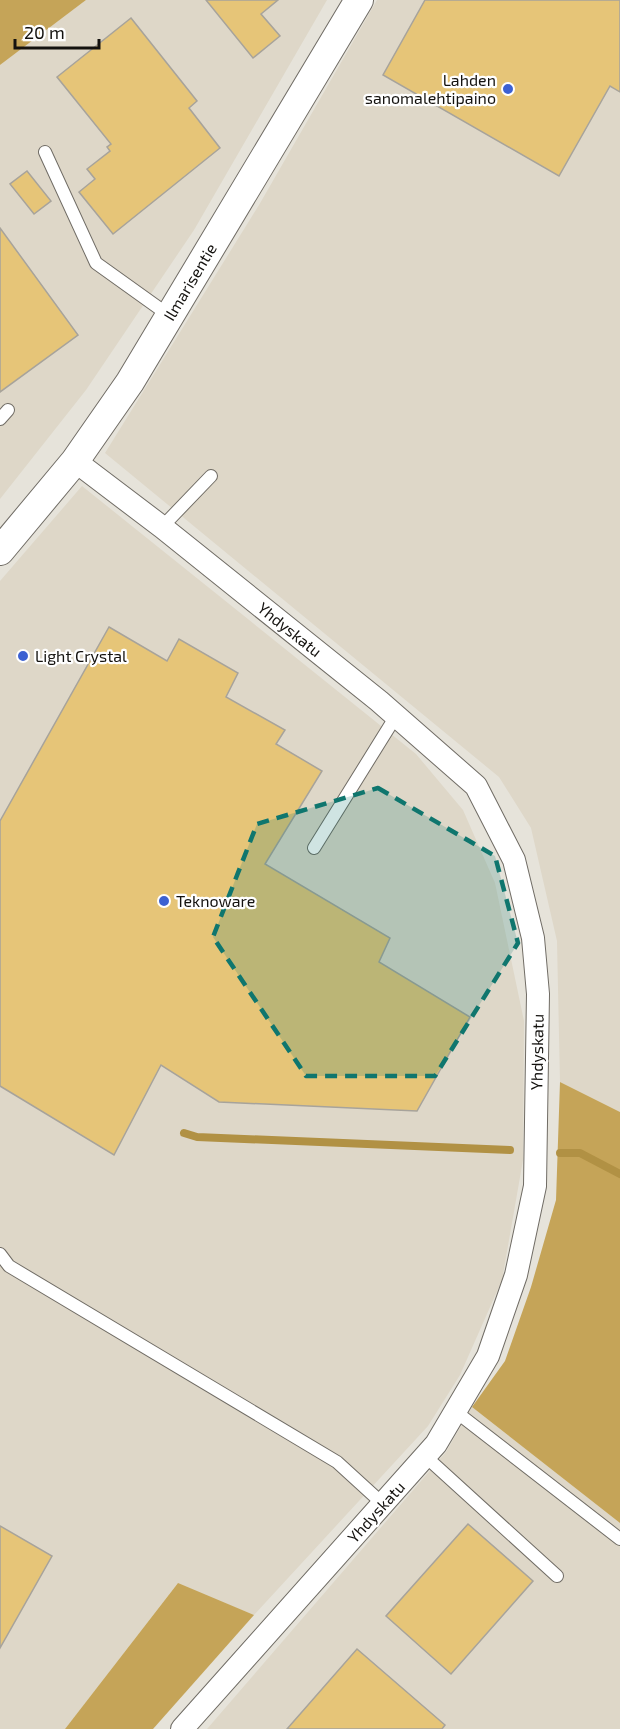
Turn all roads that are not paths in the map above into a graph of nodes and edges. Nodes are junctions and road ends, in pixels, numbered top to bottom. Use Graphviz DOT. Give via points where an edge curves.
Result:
graph roads {
  1 [pos="359,0"];
  2 [pos="45,152"];
  3 [pos="170,316"];
  4 [pos="75,460"];
  5 [pos="211,476"];
  6 [pos="162,527"];
  7 [pos="0,551"];
  8 [pos="396,716"];
  9 [pos="314,848"];
  10 [pos="0,1254"];
  11 [pos="455,1411"];
  12 [pos="425,1456"];
  13 [pos="383,1504"];
  14 [pos="620,1539"];
  15 [pos="557,1576"];
  16 [pos="182,1729"];
  1 -- 3 [label="street, Ilmarisentie"];
  2 -- 3 [label="lane" via="96,263"];
  3 -- 4 [label="street, Ilmarisentie"];
  4 -- 6 [label="street, Yhdyskatu"];
  4 -- 7 [label="street, Ilmarisentie"];
  5 -- 6 [label="lane"];
  6 -- 8 [label="street, Yhdyskatu"];
  8 -- 9 [label="lane"];
  8 -- 11 [label="street, Yhdyskatu" via="476,786 482,796 514,860 533,938 538,994 535,1186 516,1275 488,1356"];
  10 -- 13 [label="lane" via="9,1266 337,1462"];
  11 -- 12 [label="street, Yhdyskatu"];
  11 -- 14 [label="lane"];
  12 -- 13 [label="street, Yhdyskatu"];
  12 -- 15 [label="lane"];
  13 -- 16 [label="street, Yhdyskatu"];
}
